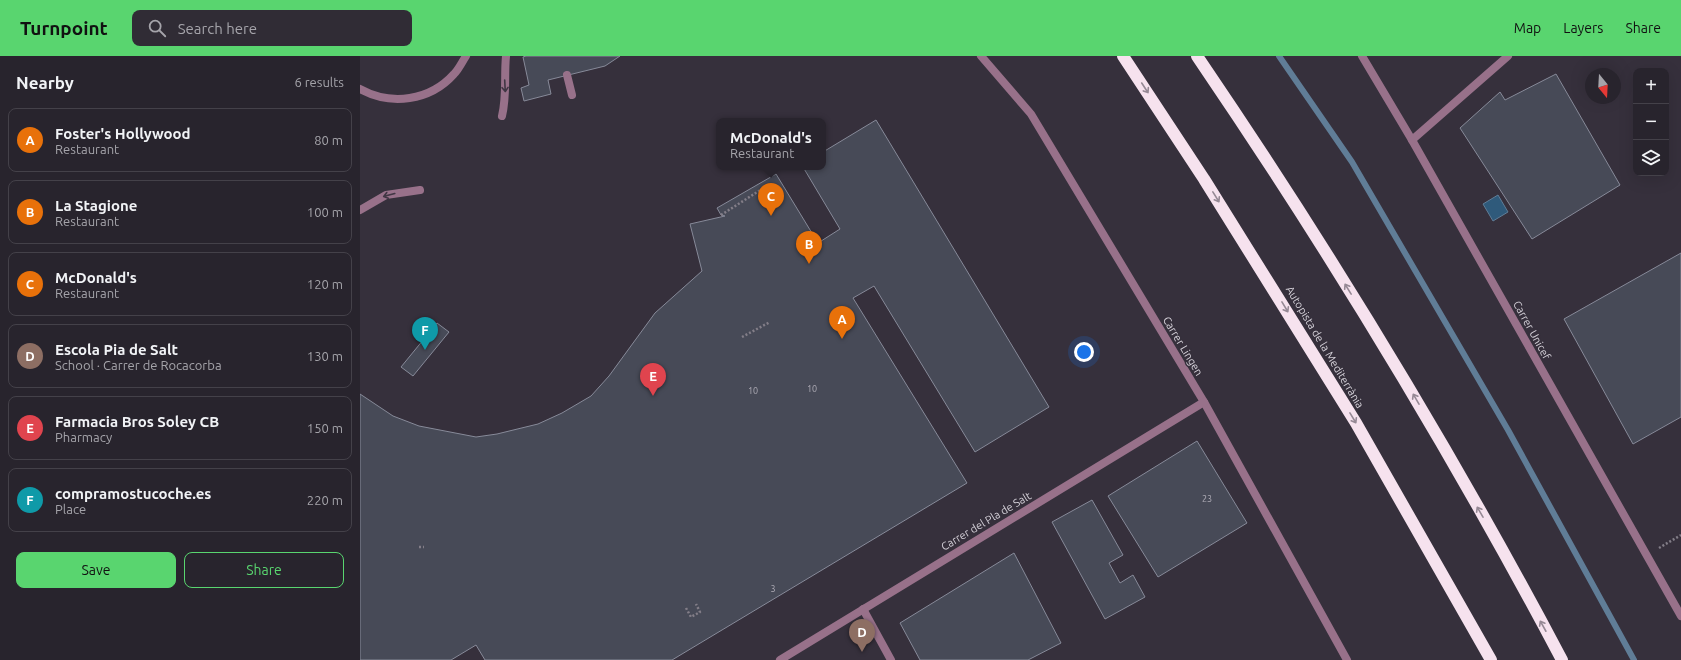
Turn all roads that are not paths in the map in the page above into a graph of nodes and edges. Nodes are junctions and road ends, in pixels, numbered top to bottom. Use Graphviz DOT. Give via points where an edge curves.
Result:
graph roads {
  1 [pos="466,56"];
  2 [pos="506,56"];
  3 [pos="981,56"];
  4 [pos="1123,56"];
  5 [pos="1197,56"];
  6 [pos="1362,56"];
  7 [pos="1508,56"];
  8 [pos="567,75"];
  9 [pos="360,89"];
  10 [pos="370,95"];
  11 [pos="572,95"];
  12 [pos="360,98"];
  13 [pos="502,116"];
  14 [pos="1412,140"];
  15 [pos="420,190"];
  16 [pos="360,210"];
  17 [pos="1204,402"];
  18 [pos="863,609"];
  19 [pos="1681,616"];
  20 [pos="780,660"];
  21 [pos="892,660"];
  22 [pos="1347,660"];
  23 [pos="1491,660"];
  24 [pos="1562,660"];
  1 -- 10 [label="street" via="445,83 423,95 401,99"];
  2 -- 13 [label="street, one-way" via="506,102"];
  3 -- 17 [label="street, Carrer Lingen" via="1031,114"];
  4 -- 23 [label="highway, Autopista de la Mediterrània, one-way" via="1204,179 1310,349 1392,485"];
  24 -- 5 [label="highway, one-way" via="1413,395 1266,157"];
  6 -- 14 [label="street, Carrer Unicef"];
  7 -- 14 [label="street"];
  8 -- 11 [label="street"];
  9 -- 10 [label="street"];
  10 -- 12 [label="street"];
  14 -- 19 [label="street, Carrer Unicef"];
  15 -- 16 [label="street, one-way" via="386,195"];
  17 -- 18 [label="street, Carrer del Pla de Salt"];
  17 -- 22 [label="street, Carrer Lingen"];
  18 -- 20 [label="street, Carrer del Pla de Salt"];
  18 -- 21 [label="street"];
}
